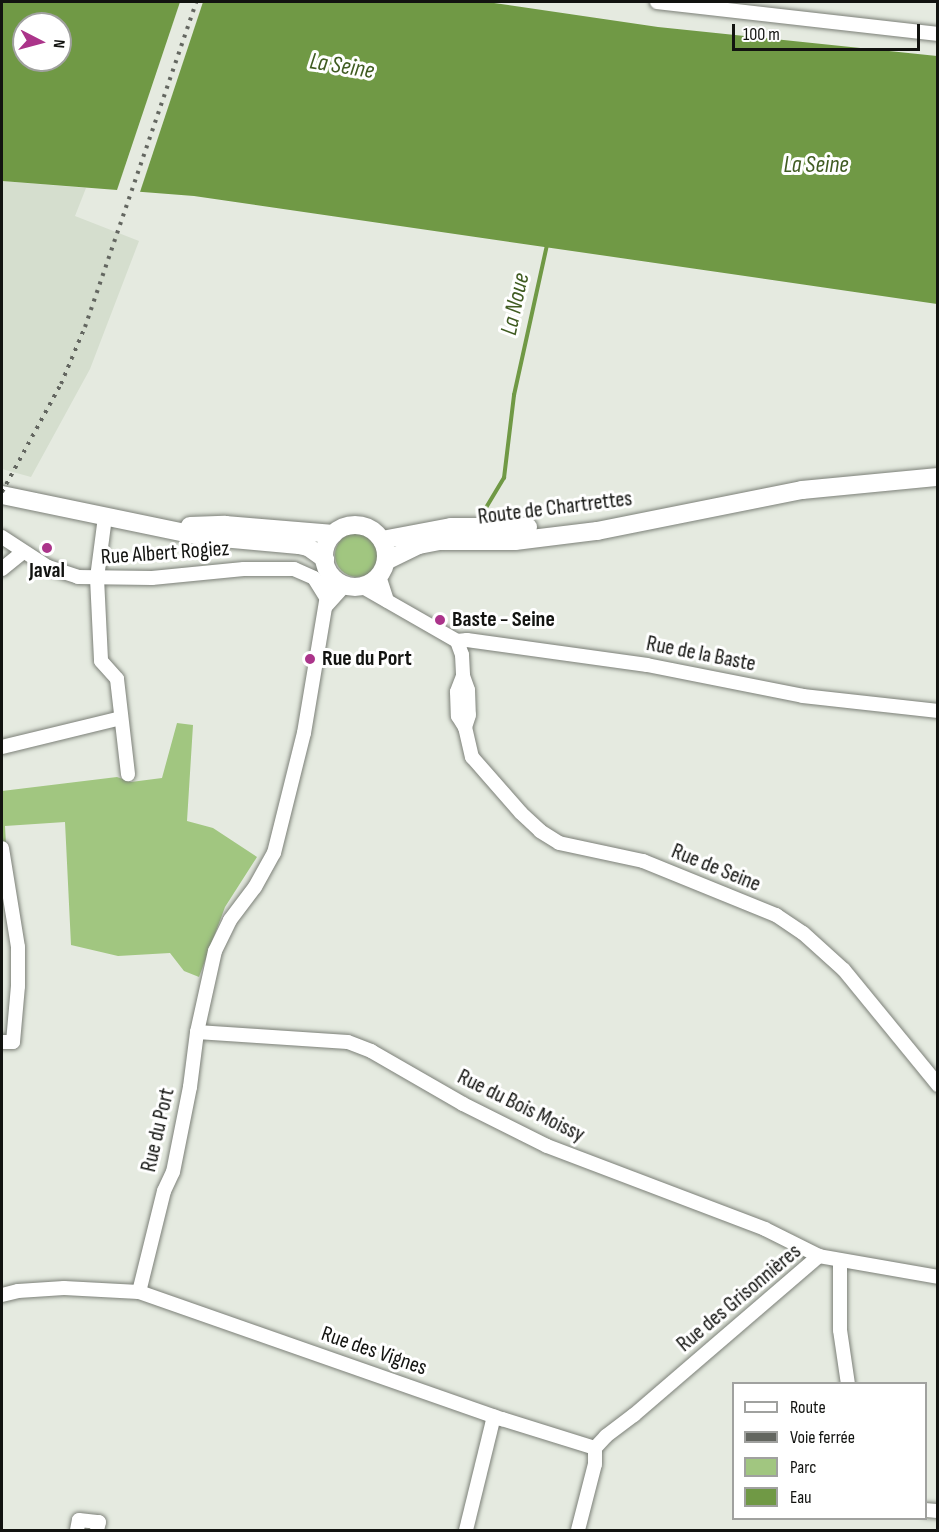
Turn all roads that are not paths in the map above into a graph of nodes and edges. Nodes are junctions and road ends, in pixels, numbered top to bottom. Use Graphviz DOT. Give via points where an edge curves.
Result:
graph roads {
  1 [pos="657,2"];
  2 [pos="938,34"];
  3 [pos="938,477"];
  4 [pos="2,495"];
  5 [pos="697,510"];
  6 [pos="105,517"];
  7 [pos="167,529"];
  8 [pos="334,534"];
  9 [pos="2,537"];
  10 [pos="382,540"];
  11 [pos="23,552"];
  12 [pos="326,563"];
  13 [pos="2,569"];
  14 [pos="382,569"];
  15 [pos="98,579"];
  16 [pos="353,586"];
  17 [pos="387,602"];
  18 [pos="326,604"];
  19 [pos="457,641"];
  20 [pos="938,711"];
  21 [pos="121,718"];
  22 [pos="2,747"];
  23 [pos="128,774"];
  24 [pos="2,848"];
  25 [pos="4,883"];
  26 [pos="197,1032"];
  27 [pos="2,1042"];
  28 [pos="938,1085"];
  29 [pos="819,1256"];
  30 [pos="840,1261"];
  31 [pos="938,1277"];
  32 [pos="139,1292"];
  33 [pos="2,1295"];
  34 [pos="848,1382"];
  35 [pos="494,1416"];
  36 [pos="595,1448"];
  37 [pos="77,1530"];
  38 [pos="96,1530"];
  39 [pos="466,1530"];
  40 [pos="578,1530"];
  1 -- 2 [label="street"];
  3 -- 5 [label="main road, Route de Chartrettes" via="827,487"];
  4 -- 6 [label="main road"];
  5 -- 10 [label="main road, Route de Chartrettes" via="507,529 451,527"];
  5 -- 14 [label="main road, Route de Chartrettes" via="597,531 515,540 440,541 419,545"];
  6 -- 7 [label="main road"];
  6 -- 15 [label="street"];
  7 -- 8 [label="main road" via="225,525"];
  7 -- 12 [label="main road" via="225,539 300,545 315,550"];
  8 -- 10 [label="main road" via="359,526"];
  8 -- 12 [label="main road" via="325,549"];
  9 -- 11 [label="street, Rue Albert Rogiez"];
  10 -- 14 [label="main road" via="386,547"];
  11 -- 13 [label="street"];
  11 -- 15 [label="street, Rue Albert Rogiez" via="48,567"];
  12 -- 16 [label="main road" via="331,575"];
  12 -- 18 [label="street, Rue du Port"];
  14 -- 16 [label="main road"];
  14 -- 17 [label="street"];
  15 -- 18 [label="street, Rue Albert Rogiez" via="278,568 306,572 314,578"];
  15 -- 21 [label="street" via="101,661 117,679"];
  16 -- 17 [label="street"];
  16 -- 18 [label="street" via="337,591"];
  17 -- 19 [label="street"];
  18 -- 26 [label="street, Rue du Port" via="304,733 274,853 230,920 215,951"];
  19 -- 20 [label="street, Rue de la Baste" via="647,665 803,696"];
  19 -- 28 [label="street, Rue de Seine" via="463,676 457,692 458,717 465,727 468,748 478,766 521,813 554,840 643,861 776,915 803,933 850,977"];
  21 -- 22 [label="street"];
  21 -- 23 [label="street"];
  24 -- 25 [label="street"];
  25 -- 27 [label="street" via="18,947 18,986 13,1042"];
  26 -- 29 [label="street, Rue du Bois Moissy" via="348,1042 547,1146 765,1229"];
  26 -- 32 [label="street, Rue du Port" via="173,1172 164,1191"];
  29 -- 30 [label="street, Rue des Grisonnières"];
  29 -- 36 [label="street, Rue des Grisonnières"];
  30 -- 31 [label="street, Rue des Grisonnières"];
  30 -- 34 [label="street" via="840,1330"];
  32 -- 33 [label="street" via="64,1288"];
  32 -- 35 [label="street, Rue des Vignes"];
  35 -- 36 [label="street, Rue des Vignes"];
  35 -- 39 [label="street"];
  36 -- 40 [label="street" via="595,1464"];
  37 -- 38 [label="street" via="79,1520 99,1522"];
}
